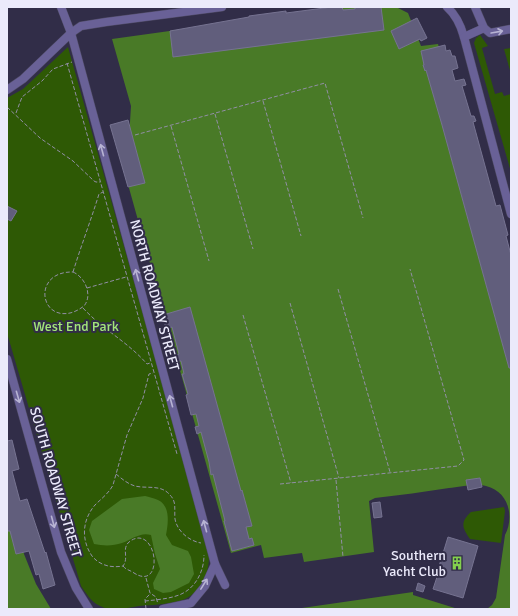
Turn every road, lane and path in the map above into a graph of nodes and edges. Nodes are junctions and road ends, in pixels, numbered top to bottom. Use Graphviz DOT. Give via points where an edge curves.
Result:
graph roads {
  1 [pos="61,7"];
  2 [pos="222,7"];
  3 [pos="447,7"];
  4 [pos="475,7"];
  5 [pos="484,28"];
  6 [pos="511,29"];
  7 [pos="71,33"];
  8 [pos="464,37"];
  9 [pos="78,60"];
  10 [pos="67,63"];
  11 [pos="7,90"];
  12 [pos="262,100"];
  13 [pos="7,107"];
  14 [pos="214,113"];
  15 [pos="16,114"];
  16 [pos="171,126"];
  17 [pos="135,135"];
  18 [pos="100,182"];
  19 [pos="103,192"];
  20 [pos="511,214"];
  21 [pos="363,218"];
  22 [pos="301,236"];
  23 [pos="253,249"];
  24 [pos="209,261"];
  25 [pos="410,269"];
  26 [pos="73,272"];
  27 [pos="127,277"];
  28 [pos="87,288"];
  29 [pos="338,289"];
  30 [pos="290,303"];
  31 [pos="82,307"];
  32 [pos="243,315"];
  33 [pos="7,359"];
  34 [pos="151,363"];
  35 [pos="154,373"];
  36 [pos="177,454"];
  37 [pos="390,473"];
  38 [pos="116,474"];
  39 [pos="336,479"];
  40 [pos="339,479"];
  41 [pos="291,483"];
  42 [pos="280,484"];
  43 [pos="202,543"];
  44 [pos="204,552"];
  45 [pos="343,557"];
  46 [pos="215,564"];
  47 [pos="123,566"];
  48 [pos="146,577"];
  49 [pos="225,585"];
  50 [pos="150,592"];
  51 [pos="157,599"];
  52 [pos="145,601"];
  53 [pos="89,609"];
  54 [pos="146,609"];
  55 [pos="159,609"];
  56 [pos="162,609"];
  1 -- 7 [label="street, NORTH ROADWAY STREET"];
  2 -- 7 [label="street" via="81,26"];
  3 -- 8 [label="street" via="453,12"];
  4 -- 5 [label="street"];
  5 -- 6 [label="street, one-way" via="490,33"];
  5 -- 8 [label="street"];
  7 -- 9 [label="street, NORTH ROADWAY STREET"];
  7 -- 11 [label="street" via="27,75"];
  8 -- 20 [label="street"];
  9 -- 10 [label="path"];
  46 -- 9 [label="street, NORTH ROADWAY STREET, one-way"];
  10 -- 15 [label="path" via="53,69 22,97"];
  10 -- 18 [label="path"];
  12 -- 14 [label="path"];
  12 -- 21 [label="path" via="325,83"];
  12 -- 22 [label="path"];
  13 -- 15 [label="path"];
  14 -- 16 [label="path"];
  14 -- 23 [label="path"];
  15 -- 18 [label="path" via="40,138 73,161 96,182"];
  16 -- 17 [label="path"];
  16 -- 24 [label="path"];
  18 -- 19 [label="path"];
  19 -- 26 [label="path" via="99,194"];
  19 -- 27 [label="path"];
  25 -- 37 [label="path" via="464,460 458,466"];
  26 -- 28 [label="path" via="81,277"];
  26 -- 31 [label="path" via="52,278 46,287 46,299 51,309 58,313 64,314"];
  27 -- 28 [label="path"];
  27 -- 34 [label="path"];
  28 -- 31 [label="path" via="87,300"];
  29 -- 37 [label="path"];
  30 -- 40 [label="path"];
  31 -- 34 [label="path" via="147,364"];
  32 -- 41 [label="path"];
  33 -- 53 [label="street, SOUTH ROADWAY STREET, one-way" via="61,552 76,588"];
  34 -- 35 [label="path"];
  35 -- 36 [label="path"];
  35 -- 38 [label="path" via="149,374"];
  37 -- 40 [label="path"];
  38 -- 43 [label="path" via="132,485 158,488 168,493 175,503 175,518 179,528 189,538"];
  38 -- 47 [label="path" via="111,489 89,514 84,536 88,550 97,561 111,566"];
  39 -- 40 [label="path"];
  39 -- 41 [label="path"];
  39 -- 45 [label="path"];
  41 -- 42 [label="path"];
  44 -- 51 [label="path" via="203,568 193,585 176,596"];
  46 -- 49 [label="street, NORTH ROADWAY STREET"];
  56 -- 46 [label="street, one-way" via="191,603 205,586"];
  47 -- 48 [label="path" via="138,576"];
  47 -- 48 [label="path" via="126,561 127,544 134,538 143,539 150,546 154,558 152,570"];
  48 -- 50 [label="path"];
  50 -- 51 [label="path"];
  50 -- 52 [label="path"];
  51 -- 52 [label="path"];
  51 -- 55 [label="path"];
  52 -- 54 [label="path"];
}
